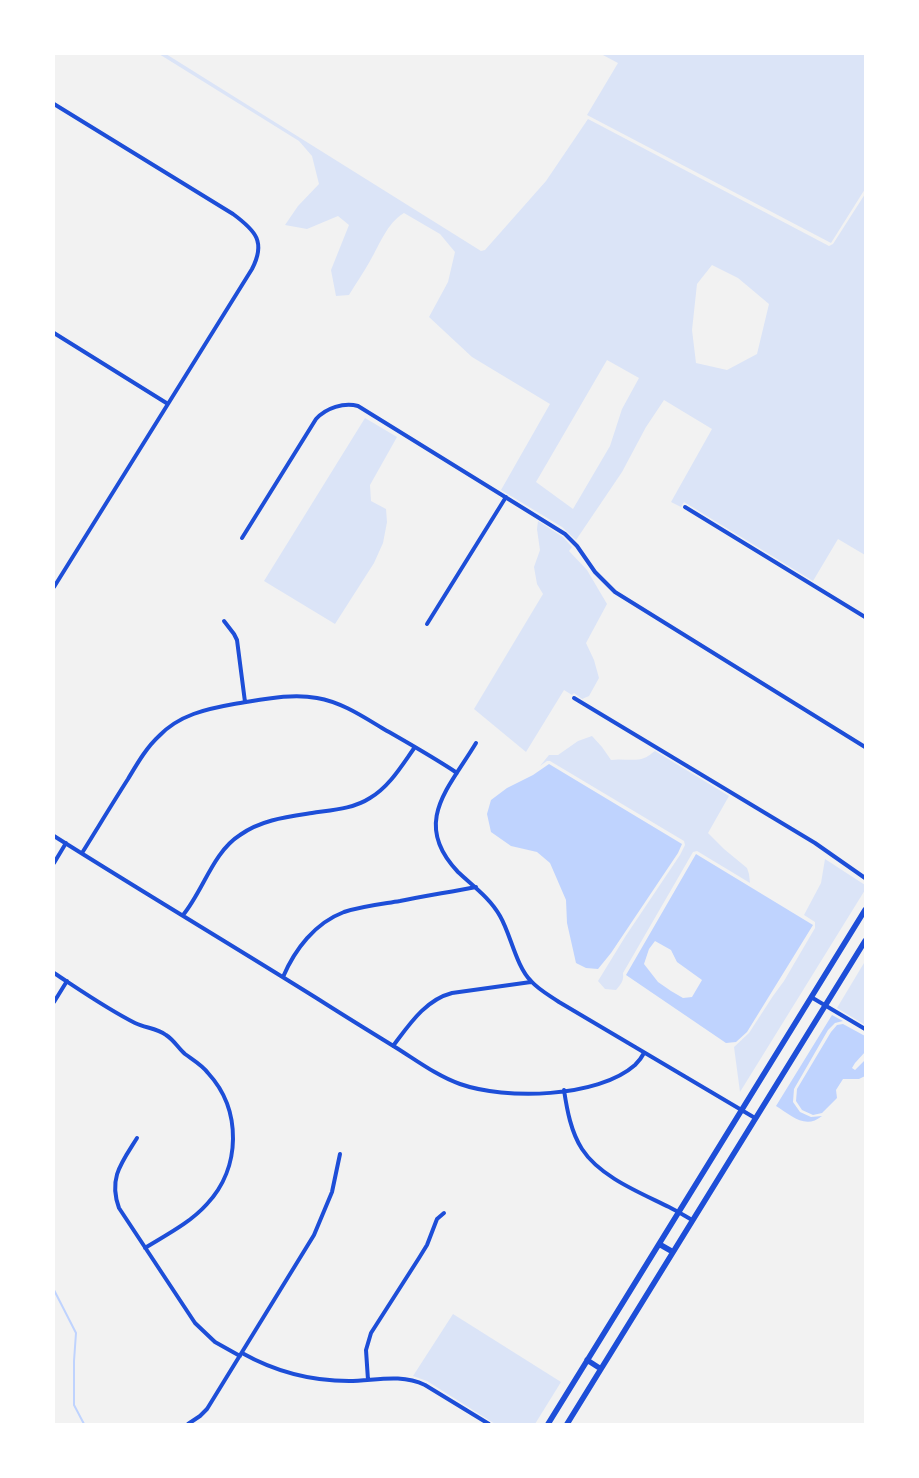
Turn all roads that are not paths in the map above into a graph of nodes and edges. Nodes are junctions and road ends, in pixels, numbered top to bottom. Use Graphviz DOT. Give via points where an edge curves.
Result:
graph roads {
  1 [pos="54,104"];
  2 [pos="54,333"];
  3 [pos="168,404"];
  4 [pos="506,497"];
  5 [pos="685,507"];
  6 [pos="242,538"];
  7 [pos="54,587"];
  8 [pos="865,618"];
  9 [pos="224,621"];
  10 [pos="428,624"];
  11 [pos="574,698"];
  12 [pos="245,702"];
  13 [pos="476,744"];
  14 [pos="415,747"];
  15 [pos="865,747"];
  16 [pos="457,773"];
  17 [pos="54,836"];
  18 [pos="66,843"];
  19 [pos="82,853"];
  20 [pos="54,863"];
  21 [pos="865,878"];
  22 [pos="476,888"];
  23 [pos="865,910"];
  24 [pos="183,915"];
  25 [pos="865,941"];
  26 [pos="54,973"];
  27 [pos="283,977"];
  28 [pos="67,981"];
  29 [pos="531,982"];
  30 [pos="811,997"];
  31 [pos="54,1002"];
  32 [pos="825,1006"];
  33 [pos="865,1029"];
  34 [pos="393,1046"];
  35 [pos="644,1053"];
  36 [pos="564,1090"];
  37 [pos="742,1110"];
  38 [pos="755,1118"];
  39 [pos="137,1138"];
  40 [pos="340,1154"];
  41 [pos="679,1212"];
  42 [pos="444,1213"];
  43 [pos="692,1220"];
  44 [pos="659,1244"];
  45 [pos="145,1248"];
  46 [pos="673,1252"];
  47 [pos="241,1354"];
  48 [pos="587,1360"];
  49 [pos="601,1369"];
  50 [pos="368,1380"];
  51 [pos="188,1424"];
  52 [pos="488,1424"];
  53 [pos="548,1424"];
  54 [pos="567,1424"];
  1 -- 3 [label="street" via="233,214 257,238 260,247 252,269"];
  2 -- 3 [label="street"];
  3 -- 7 [label="street"];
  4 -- 6 [label="street" via="358,406 336,407 324,411 316,419"];
  4 -- 10 [label="street"];
  4 -- 15 [label="street" via="569,538 595,572 616,592"];
  5 -- 8 [label="street"];
  9 -- 12 [label="street" via="236,640"];
  11 -- 21 [label="street" via="815,843"];
  12 -- 14 [label="street" via="292,697 325,700 348,708"];
  12 -- 19 [label="street" via="198,712 164,730 141,758"];
  13 -- 16 [label="street"];
  14 -- 16 [label="street"];
  14 -- 24 [label="street" via="383,789 366,800 351,807 268,821 237,836 214,864"];
  16 -- 22 [label="street" via="441,800 436,830 440,846 451,863"];
  17 -- 18 [label="street"];
  18 -- 19 [label="street"];
  18 -- 20 [label="street"];
  19 -- 24 [label="street"];
  22 -- 27 [label="street" via="343,913 323,924 307,939"];
  22 -- 29 [label="street" via="500,916"];
  23 -- 30 [label="main road"];
  24 -- 27 [label="street"];
  25 -- 32 [label="main road"];
  26 -- 28 [label="street"];
  27 -- 34 [label="street"];
  28 -- 31 [label="street"];
  28 -- 45 [label="street" via="134,1023 168,1036 208,1073 229,1108 233,1135 226,1177 194,1216"];
  29 -- 34 [label="street" via="440,997 424,1009"];
  29 -- 35 [label="street"];
  30 -- 32 [label="street"];
  30 -- 37 [label="main road"];
  32 -- 33 [label="street"];
  32 -- 38 [label="main road"];
  34 -- 36 [label="street" via="437,1074 476,1089 516,1094"];
  35 -- 36 [label="street" via="636,1064 612,1078 591,1086"];
  35 -- 37 [label="street"];
  36 -- 41 [label="street" via="571,1124 590,1160 622,1183"];
  37 -- 38 [label="street"];
  37 -- 41 [label="main road"];
  38 -- 43 [label="main road"];
  39 -- 45 [label="street" via="115,1179 115,1192 122,1212"];
  40 -- 47 [label="street" via="329,1199 314,1235"];
  41 -- 43 [label="street"];
  41 -- 44 [label="main road"];
  42 -- 50 [label="street" via="437,1219 427,1245 371,1334 366,1350"];
  43 -- 46 [label="main road"];
  44 -- 46 [label="main road"];
  44 -- 48 [label="main road"];
  45 -- 47 [label="street" via="195,1323 215,1342"];
  46 -- 49 [label="main road"];
  47 -- 50 [label="street" via="303,1376"];
  47 -- 51 [label="street" via="207,1409"];
  48 -- 49 [label="main road"];
  48 -- 53 [label="main road"];
  49 -- 54 [label="main road"];
  50 -- 52 [label="street" via="403,1378 420,1382"];
}
